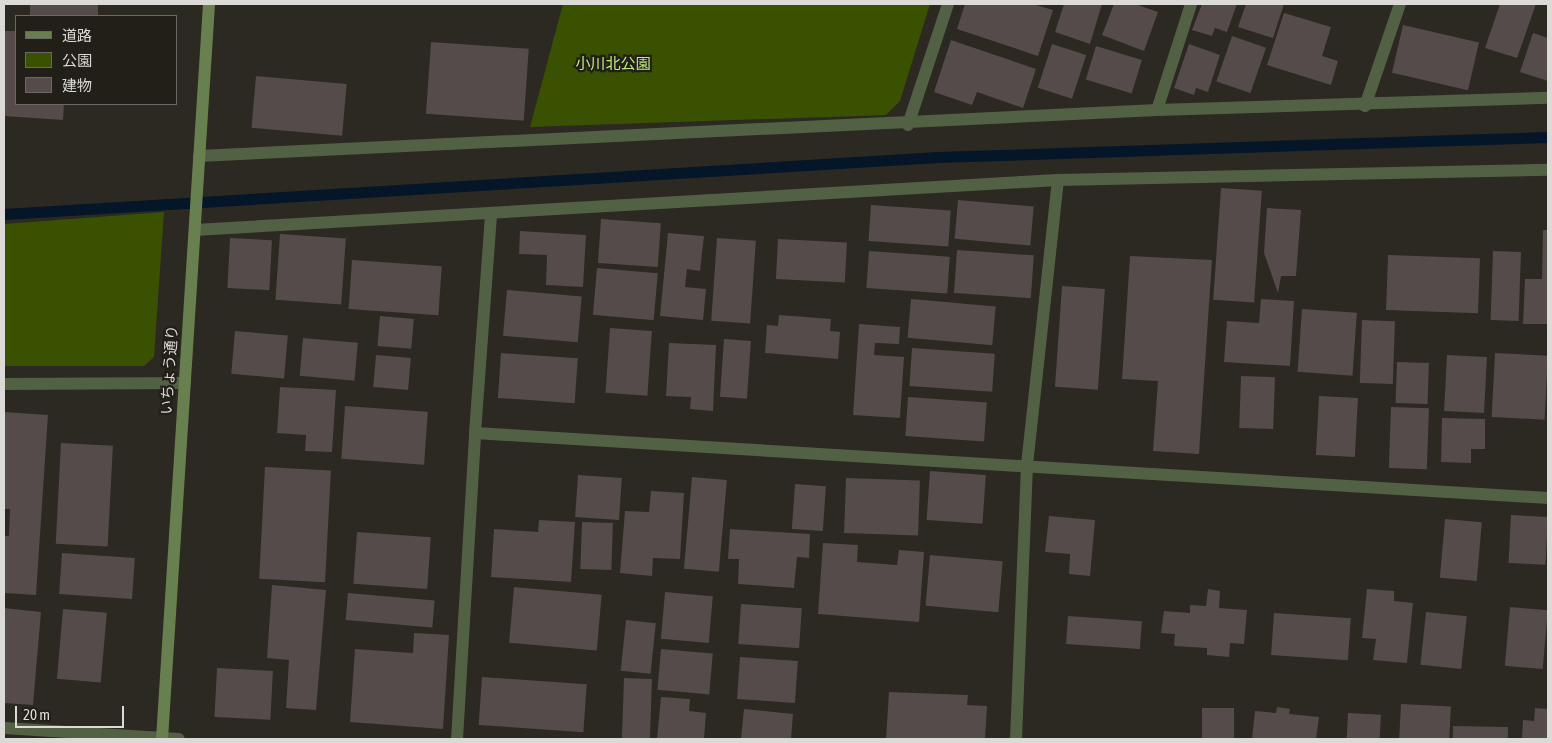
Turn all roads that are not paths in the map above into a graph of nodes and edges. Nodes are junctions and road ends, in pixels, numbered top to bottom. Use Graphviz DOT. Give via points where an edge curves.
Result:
graph roads {
  1 [pos="210,4"];
  2 [pos="948,4"];
  3 [pos="1191,4"];
  4 [pos="1400,4"];
  5 [pos="1548,98"];
  6 [pos="1365,106"];
  7 [pos="1157,110"];
  8 [pos="908,125"];
  9 [pos="199,161"];
  10 [pos="1548,170"];
  11 [pos="1058,180"];
  12 [pos="491,215"];
  13 [pos="195,223"];
  14 [pos="185,383"];
  15 [pos="4,384"];
  16 [pos="475,433"];
  17 [pos="1027,465"];
  18 [pos="1548,498"];
  19 [pos="4,728"];
  20 [pos="162,739"];
  21 [pos="180,739"];
  22 [pos="456,739"];
  23 [pos="1016,739"];
  1 -- 9 [label="street, いちょう通り"];
  2 -- 8 [label="street"];
  3 -- 7 [label="street"];
  4 -- 6 [label="street"];
  5 -- 6 [label="street"];
  6 -- 7 [label="street"];
  7 -- 8 [label="street"];
  8 -- 9 [label="street"];
  9 -- 13 [label="street, いちょう通り"];
  10 -- 11 [label="street"];
  11 -- 12 [label="street"];
  11 -- 17 [label="street"];
  12 -- 13 [label="street"];
  12 -- 16 [label="street"];
  13 -- 14 [label="street, いちょう通り"];
  14 -- 15 [label="street"];
  14 -- 20 [label="street, いちょう通り"];
  16 -- 17 [label="street"];
  16 -- 22 [label="street"];
  17 -- 18 [label="street"];
  17 -- 23 [label="street"];
  19 -- 20 [label="street"];
  20 -- 21 [label="street"];
}
